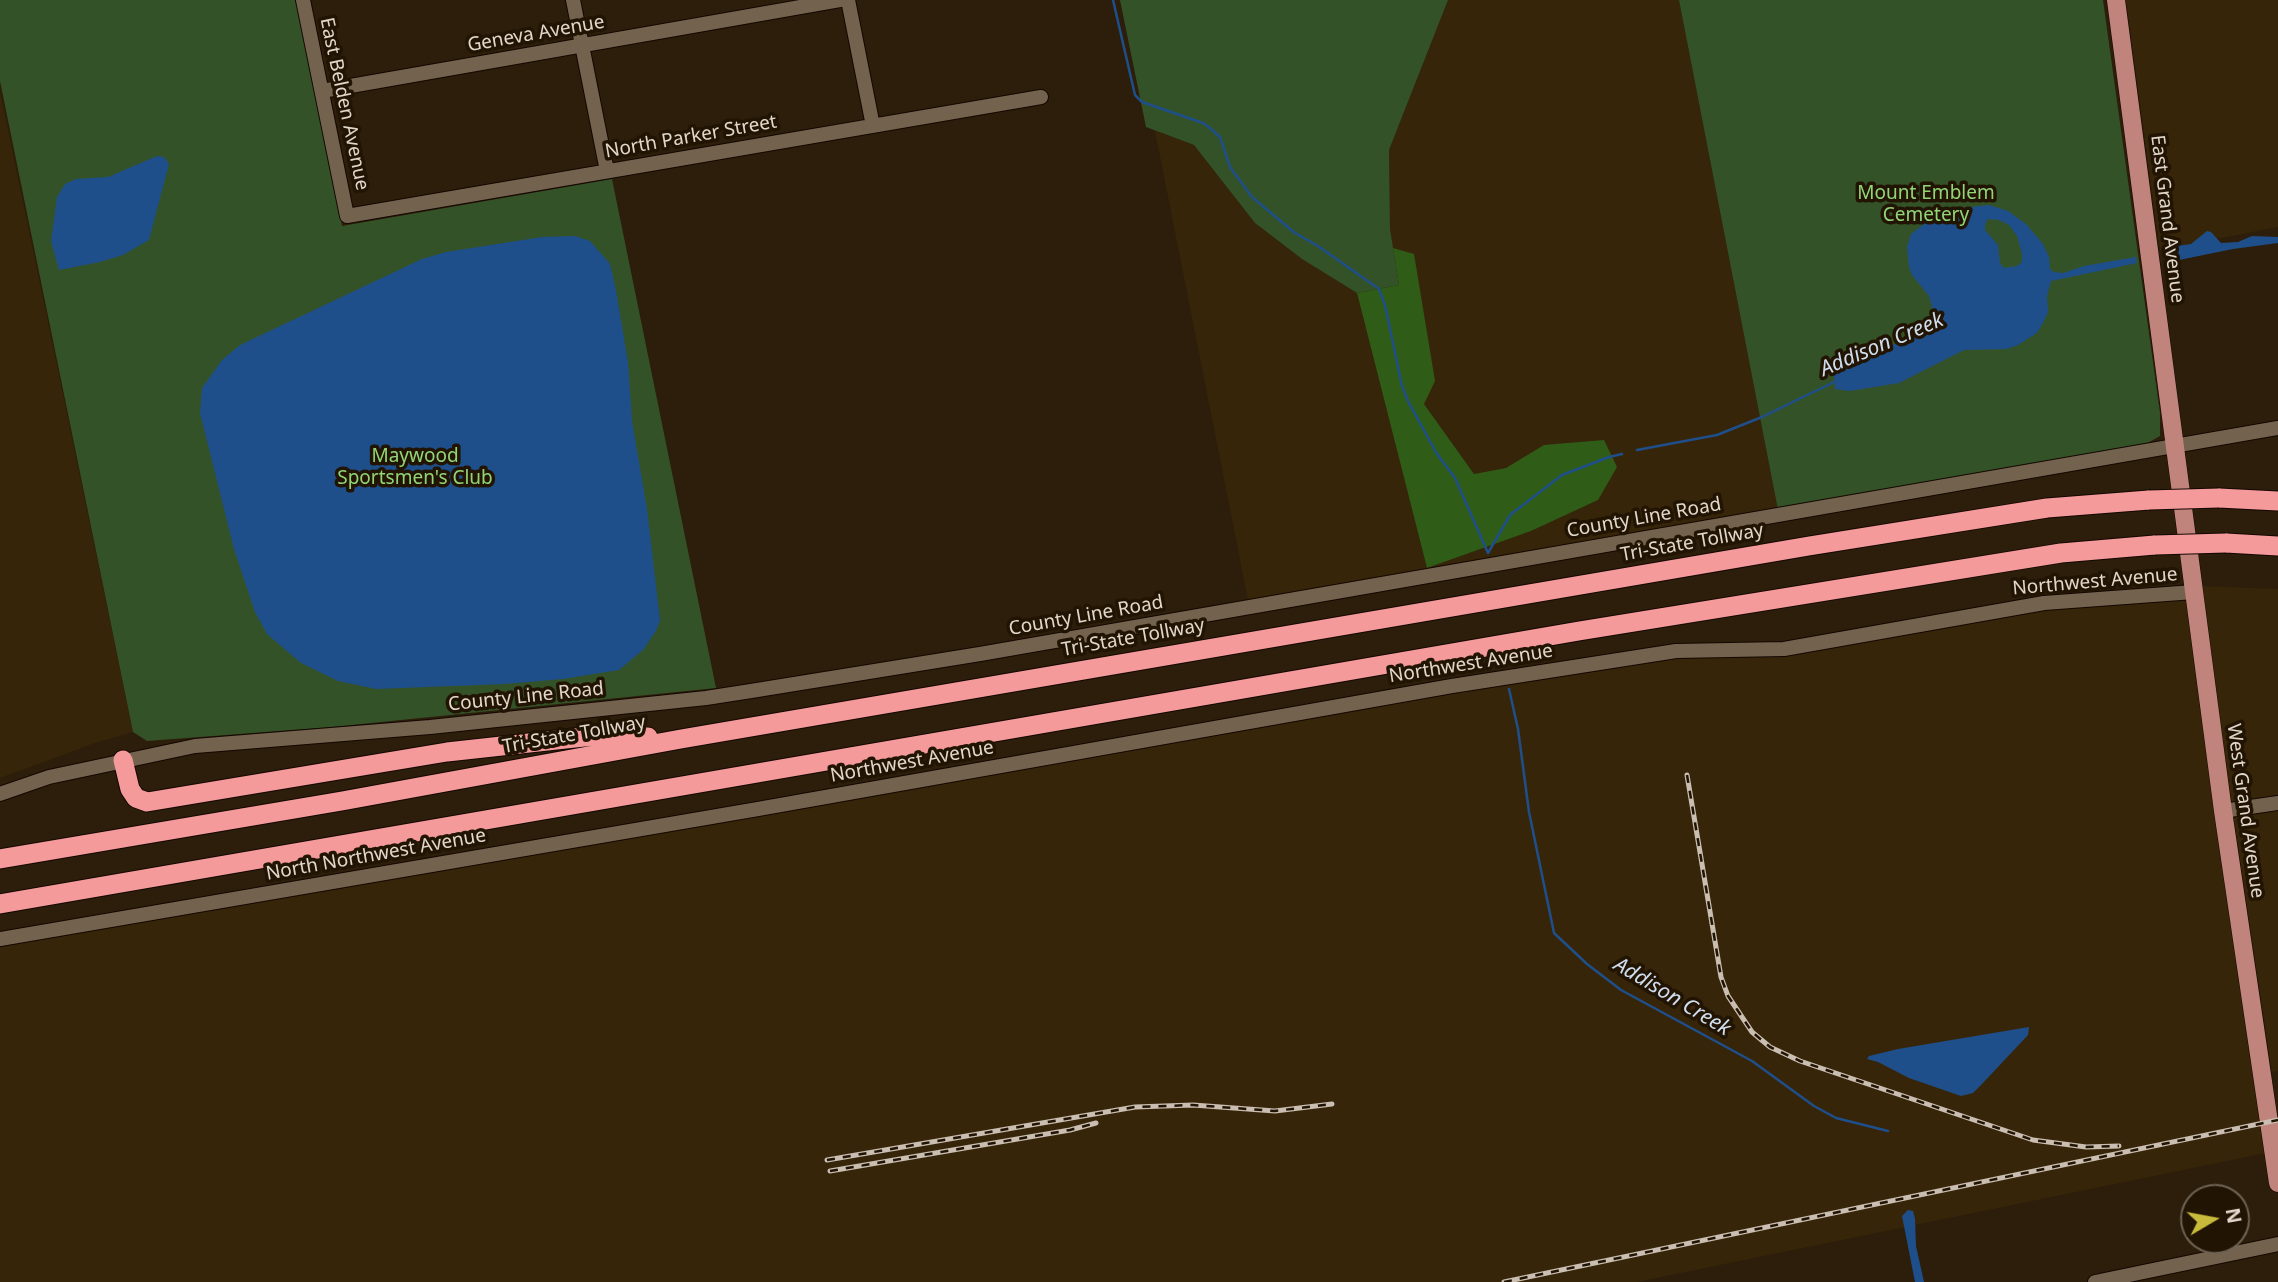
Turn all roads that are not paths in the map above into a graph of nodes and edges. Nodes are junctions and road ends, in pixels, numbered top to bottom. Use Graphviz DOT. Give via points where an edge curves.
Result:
graph roads {
  1 [pos="303,0"];
  2 [pos="573,0"];
  3 [pos="839,0"];
  4 [pos="848,0"];
  5 [pos="2116,0"];
  6 [pos="582,45"];
  7 [pos="322,91"];
  8 [pos="1041,97"];
  9 [pos="873,126"];
  10 [pos="607,171"];
  11 [pos="347,216"];
  12 [pos="2278,428"];
  13 [pos="2175,444"];
  14 [pos="2278,501"];
  15 [pos="2278,546"];
  16 [pos="2194,592"];
  17 [pos="681,739"];
  18 [pos="123,760"];
  19 [pos="0,793"];
  20 [pos="2278,803"];
  21 [pos="758,809"];
  22 [pos="2223,811"];
  23 [pos="0,859"];
  24 [pos="0,904"];
  25 [pos="0,939"];
  26 [pos="2278,1184"];
  27 [pos="2278,1244"];
  28 [pos="2095,1282"];
  1 -- 7 [label="street, East Belden Avenue"];
  2 -- 6 [label="street"];
  3 -- 6 [label="street, Geneva Avenue"];
  4 -- 9 [label="street"];
  5 -- 13 [label="main road, East Grand Avenue"];
  6 -- 7 [label="street, Geneva Avenue"];
  6 -- 10 [label="street"];
  7 -- 11 [label="street, East Belden Avenue"];
  8 -- 9 [label="street, North Parker Street"];
  9 -- 10 [label="street, North Parker Street"];
  10 -- 11 [label="street, North Parker Street"];
  12 -- 13 [label="street, County Line Road"];
  13 -- 16 [label="main road, West Grand Avenue"];
  13 -- 18 [label="street, County Line Road" via="706,698 195,746"];
  14 -- 17 [label="highway, Tri-State Tollway, bridge" via="2149,500 2047,508"];
  15 -- 24 [label="highway, bridge" via="2155,545 2061,553 1593,629"];
  16 -- 21 [label="street, Northwest Avenue" via="2044,603 1784,649 1676,650 1452,685"];
  16 -- 22 [label="main road, West Grand Avenue"];
  17 -- 18 [label="highway" via="602,735 460,751 147,802 136,798 130,789"];
  17 -- 23 [label="highway, Tri-State Tollway"];
  18 -- 19 [label="street, County Line Road"];
  20 -- 22 [label="street"];
  21 -- 25 [label="street, North Northwest Avenue"];
  22 -- 26 [label="main road, West Grand Avenue"];
  27 -- 28 [label="street"];
}
